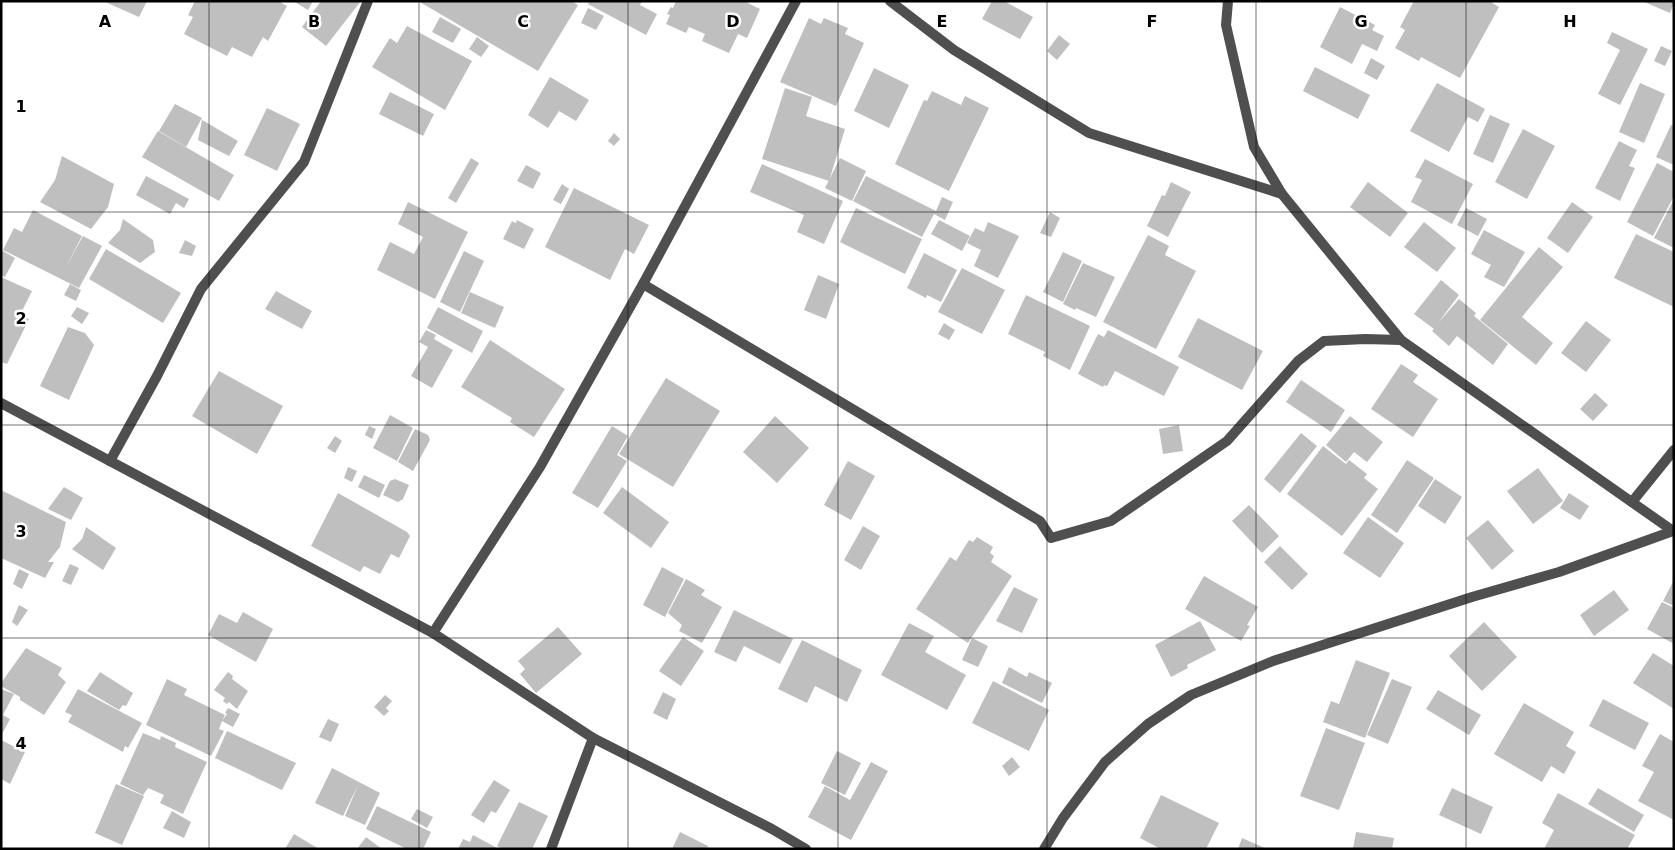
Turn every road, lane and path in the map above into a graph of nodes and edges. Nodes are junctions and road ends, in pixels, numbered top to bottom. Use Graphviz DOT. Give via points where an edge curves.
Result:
graph roads {
  1 [pos="368,1"];
  2 [pos="796,1"];
  3 [pos="890,1"];
  4 [pos="1228,1"];
  5 [pos="1282,194"];
  6 [pos="643,284"];
  7 [pos="1401,340"];
  8 [pos="1,403"];
  9 [pos="1674,450"];
  10 [pos="110,461"];
  11 [pos="1632,502"];
  12 [pos="433,633"];
  13 [pos="593,738"];
  14 [pos="551,849"];
  15 [pos="806,849"];
  16 [pos="1044,849"];
  1 -- 10 [label="street" via="304,162 201,289 158,376"];
  2 -- 6 [label="street"];
  3 -- 5 [label="street" via="954,50 1089,133"];
  4 -- 5 [label="street" via="1226,25 1254,147"];
  5 -- 7 [label="street"];
  6 -- 7 [label="street" via="1040,521 1051,538 1111,521 1228,441 1298,361 1324,341"];
  6 -- 12 [label="street" via="540,467"];
  7 -- 11 [label="street"];
  8 -- 10 [label="street"];
  9 -- 11 [label="street"];
  10 -- 12 [label="street"];
  11 -- 16 [label="street" via="1673,531 1559,572 1472,596 1273,660 1191,695 1148,724 1105,762"];
  12 -- 13 [label="street"];
  13 -- 14 [label="street"];
  13 -- 15 [label="street"];
}
